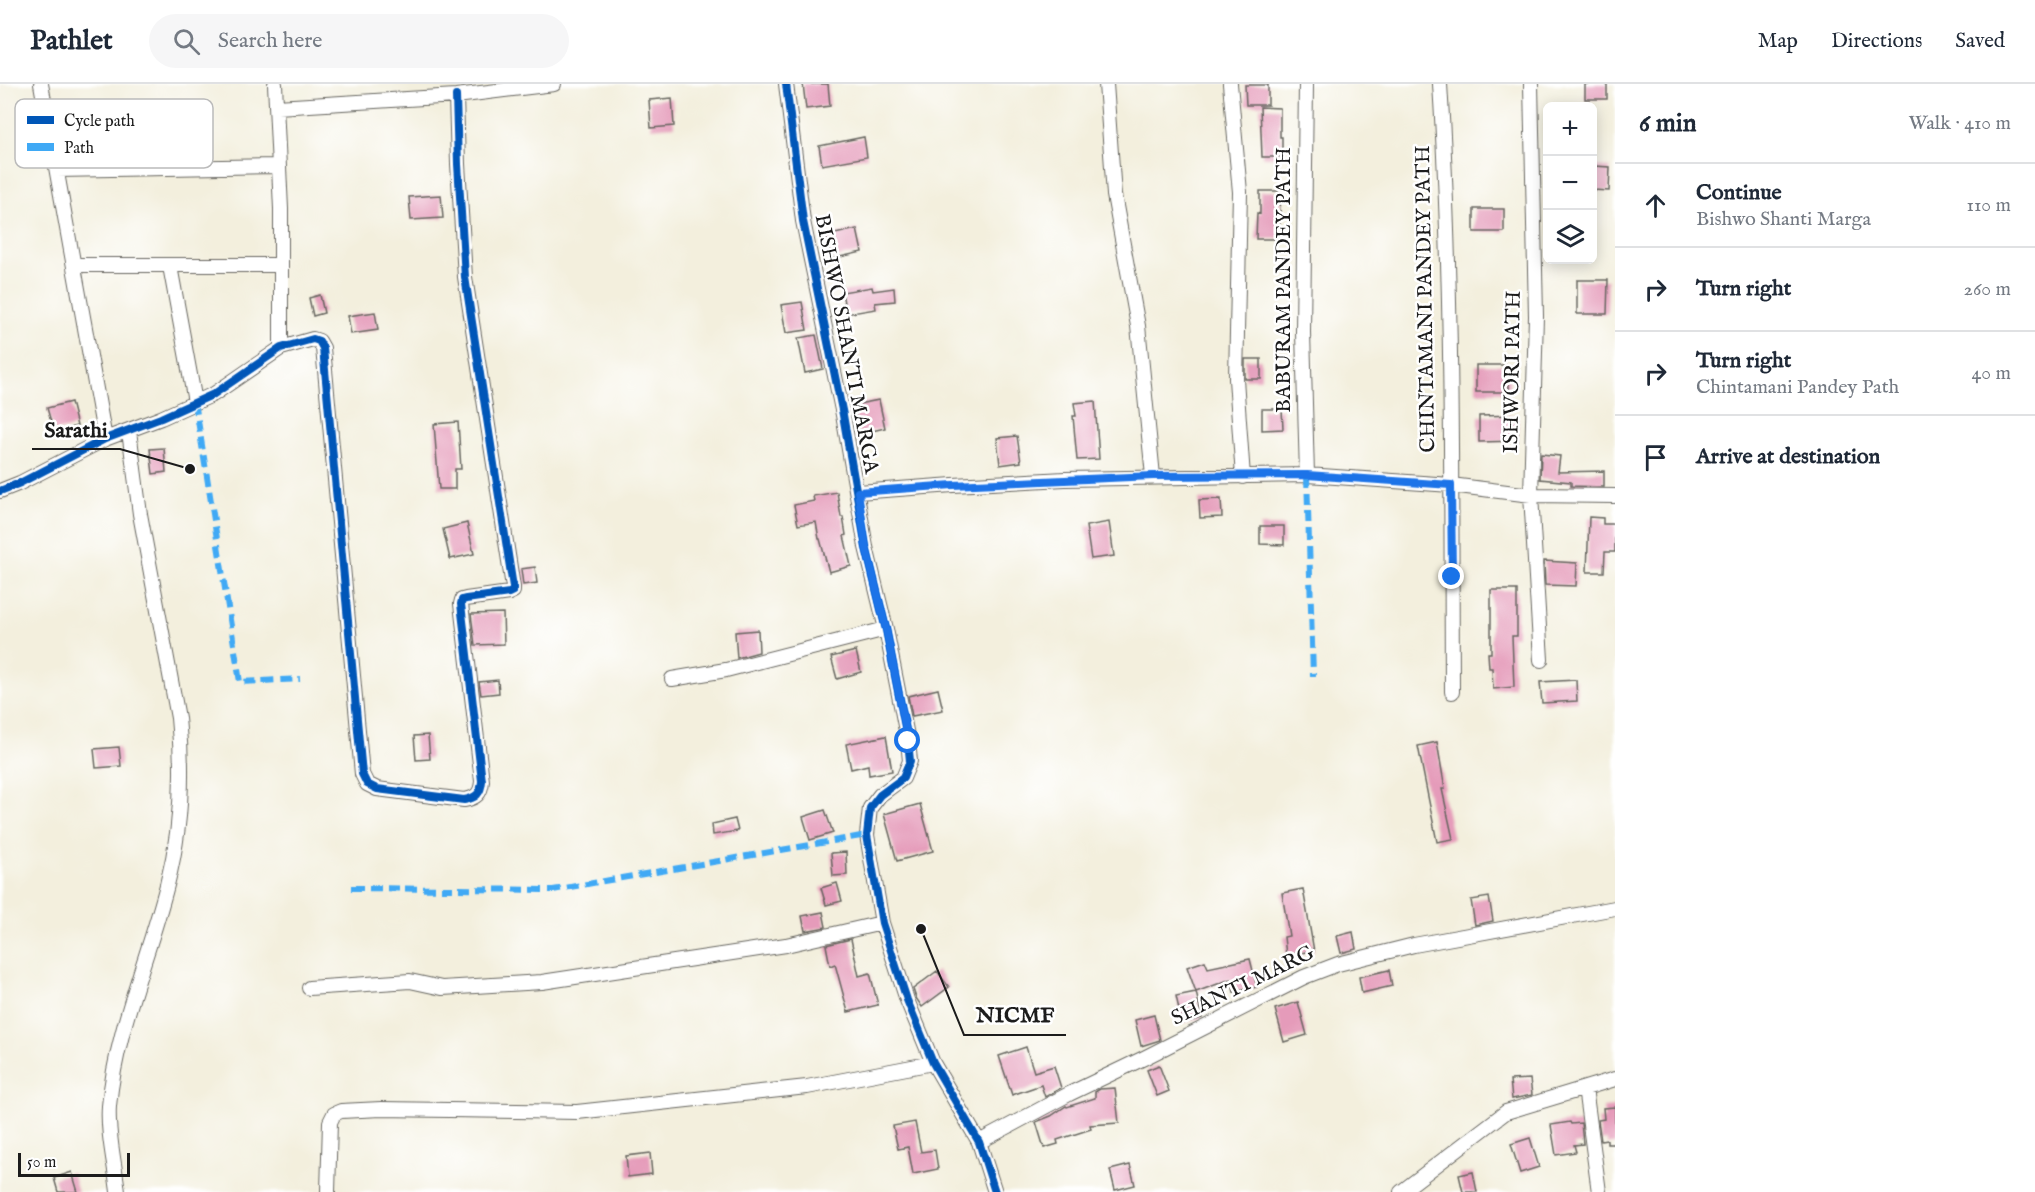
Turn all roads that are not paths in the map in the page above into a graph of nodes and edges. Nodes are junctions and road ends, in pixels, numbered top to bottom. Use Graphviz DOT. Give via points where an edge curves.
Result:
graph roads {
  1 [pos="41,84"];
  2 [pos="275,84"];
  3 [pos="554,84"];
  4 [pos="786,84"];
  5 [pos="1106,84"];
  6 [pos="1230,84"];
  7 [pos="1305,84"];
  8 [pos="1440,84"];
  9 [pos="1531,84"];
  10 [pos="456,96"];
  11 [pos="44,99"];
  12 [pos="277,107"];
  13 [pos="279,166"];
  14 [pos="213,167"];
  15 [pos="56,168"];
  16 [pos="190,168"];
  17 [pos="57,171"];
  18 [pos="74,265"];
  19 [pos="280,265"];
  20 [pos="170,266"];
  21 [pos="281,348"];
  22 [pos="195,402"];
  23 [pos="129,431"];
  24 [pos="105,439"];
  25 [pos="1307,475"];
  26 [pos="1153,476"];
  27 [pos="1243,477"];
  28 [pos="1451,485"];
  29 [pos="0,491"];
  30 [pos="858,492"];
  31 [pos="1531,495"];
  32 [pos="1615,496"];
  33 [pos="886,629"];
  34 [pos="1541,660"];
  35 [pos="672,679"];
  36 [pos="1452,692"];
  37 [pos="1615,908"];
  38 [pos="882,923"];
  39 [pos="309,988"];
  40 [pos="933,1063"];
  41 [pos="1615,1078"];
  42 [pos="1584,1088"];
  43 [pos="979,1142"];
  44 [pos="118,1192"];
  45 [pos="328,1192"];
  46 [pos="994,1192"];
  47 [pos="1401,1192"];
  48 [pos="1599,1192"];
  1 -- 11 [label="street"];
  2 -- 12 [label="street"];
  3 -- 10 [label="street"];
  4 -- 30 [label="street, BISHWO SHANTI MARGA" via="802,221"];
  5 -- 26 [label="street" via="1114,195 1138,326"];
  6 -- 27 [label="street" via="1240,192 1236,379"];
  7 -- 25 [label="street, BABURAM PANDEY PATH" via="1303,332"];
  8 -- 28 [label="street, CHINTAMANI PANDEY PATH" via="1446,175"];
  9 -- 31 [label="street, ISHWORI PATH" via="1536,316"];
  10 -- 12 [label="street"];
  10 -- 21 [label="street" via="465,277 513,586 509,593 466,599 461,604 482,782 474,799 376,789 367,784 362,774 323,348 319,340 313,339"];
  12 -- 13 [label="street"];
  13 -- 14 [label="street"];
  13 -- 19 [label="street"];
  15 -- 17 [label="street"];
  16 -- 17 [label="street"];
  17 -- 18 [label="street"];
  18 -- 20 [label="street"];
  18 -- 24 [label="street"];
  19 -- 20 [label="street"];
  19 -- 21 [label="street"];
  20 -- 22 [label="street"];
  21 -- 22 [label="street" via="214,394"];
  22 -- 23 [label="street"];
  23 -- 24 [label="street"];
  23 -- 44 [label="street" via="181,748 180,802 167,886 131,1001 112,1082 109,1110"];
  24 -- 29 [label="street"];
  25 -- 27 [label="street"];
  25 -- 28 [label="street"];
  26 -- 27 [label="street"];
  26 -- 30 [label="street"];
  28 -- 31 [label="street"];
  28 -- 36 [label="street, CHINTAMANI PANDEY PATH"];
  30 -- 33 [label="street, BISHWO SHANTI MARGA" via="866,547"];
  31 -- 32 [label="street"];
  31 -- 34 [label="street, ISHWORI PATH"];
  33 -- 35 [label="street" via="726,670"];
  33 -- 38 [label="street, BISHWO SHANTI MARGA" via="910,761 903,778 870,808 867,835"];
  37 -- 43 [label="street, SHANTI MARG" via="1414,945 1338,964 1304,977"];
  38 -- 39 [label="street" via="786,945 542,982 442,988 410,981"];
  38 -- 40 [label="street, BISHWO SHANTI MARGA"];
  40 -- 43 [label="street, BISHWO SHANTI MARGA"];
  40 -- 45 [label="street" via="807,1087 577,1112 341,1111 330,1122"];
  41 -- 42 [label="street"];
  42 -- 47 [label="street" via="1506,1112"];
  42 -- 48 [label="street"];
  43 -- 46 [label="street, BISHWO SHANTI MARGA"];
}
